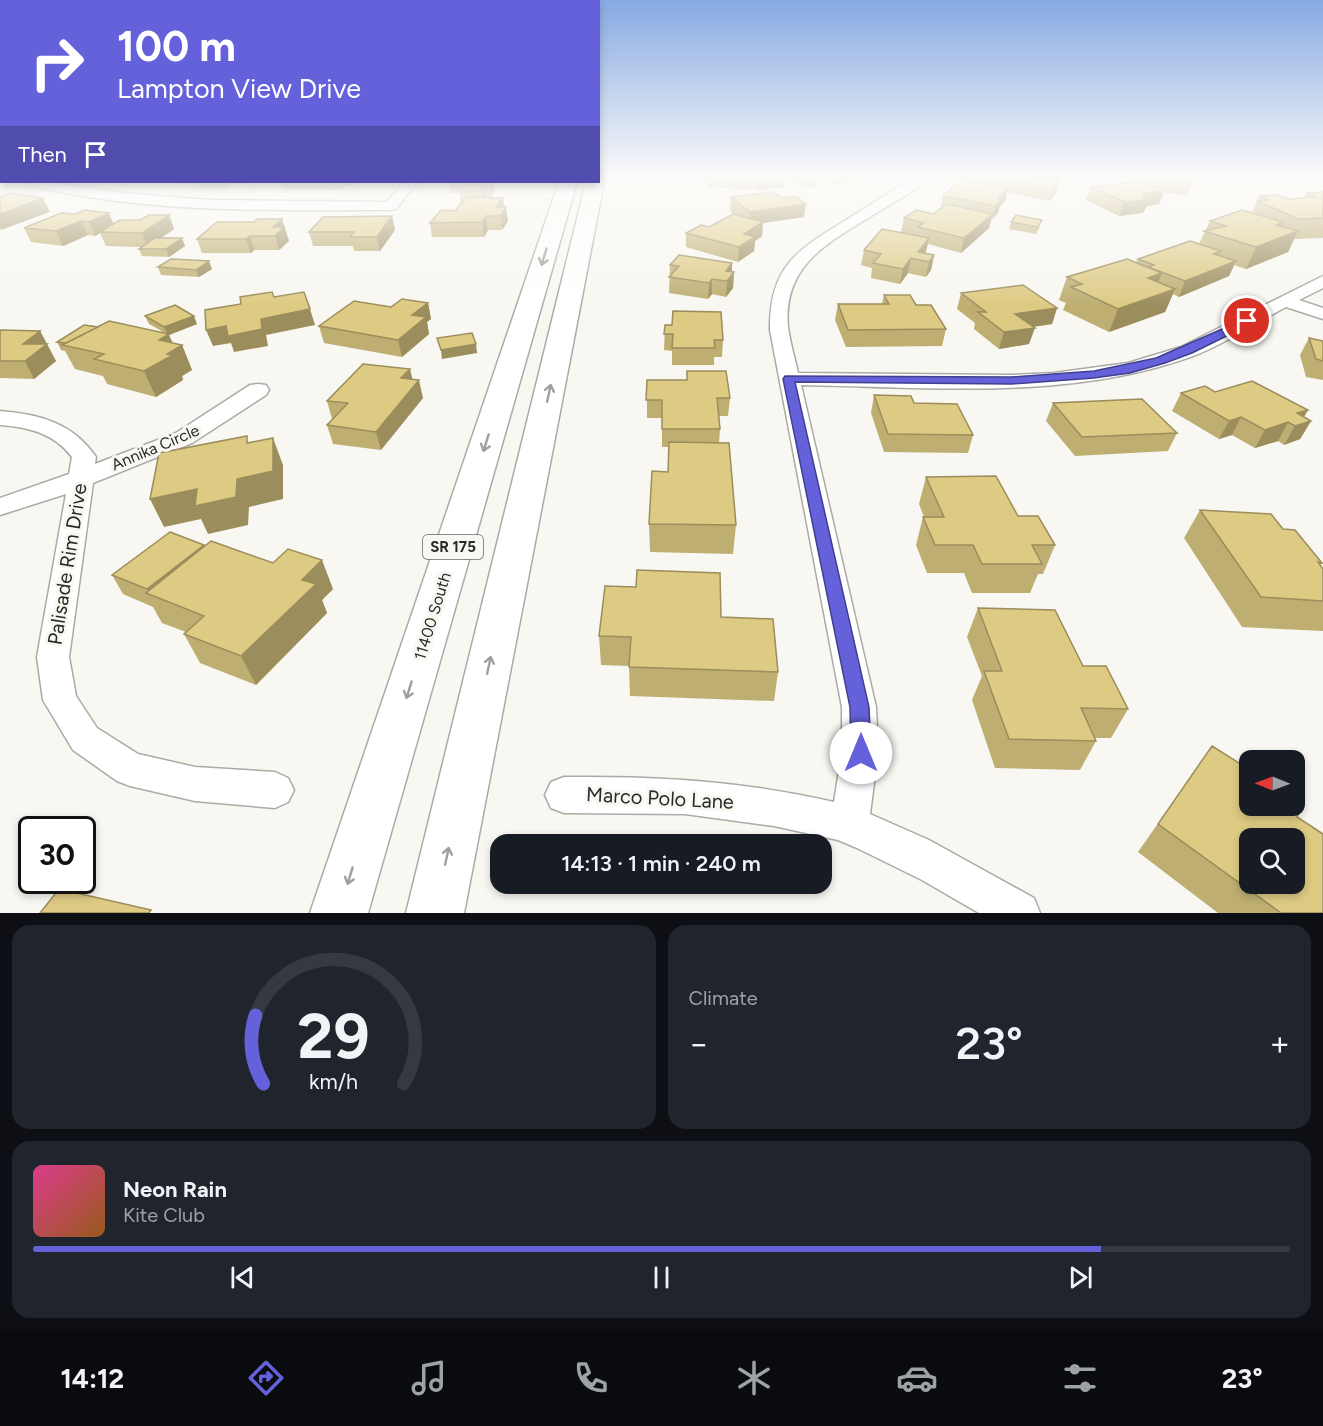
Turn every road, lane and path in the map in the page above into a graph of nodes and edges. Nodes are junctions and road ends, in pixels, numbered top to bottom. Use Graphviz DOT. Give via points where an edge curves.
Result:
graph roads {
  1 [pos="556,221"];
  2 [pos="587,221"];
  3 [pos="853,221"];
  4 [pos="1323,281"];
  5 [pos="1287,302"];
  6 [pos="1323,314"];
  7 [pos="789,379"];
  8 [pos="258,390"];
  9 [pos="0,418"];
  10 [pos="80,479"];
  11 [pos="0,507"];
  12 [pos="275,790"];
  13 [pos="564,795"];
  14 [pos="848,825"];
  15 [pos="339,913"];
  16 [pos="435,913"];
  17 [pos="1019,913"];
  1 -- 15 [label="main road, 11400 South / SR 175, one-way"];
  16 -- 2 [label="main road, one-way"];
  3 -- 7 [label="street" via="810,249 784,283 777,304"];
  4 -- 5 [label="street"];
  5 -- 6 [label="street"];
  5 -- 7 [label="street" via="1188,351 1102,374 1011,381"];
  7 -- 14 [label="street" via="859,707 860,768"];
  8 -- 10 [label="street, Annika Circle" via="184,438"];
  9 -- 10 [label="street, Palisade Rim Drive" via="37,423 66,436 84,457"];
  10 -- 11 [label="street, Annika Circle"];
  10 -- 12 [label="street, Palisade Rim Drive" via="53,657 60,700 85,739 130,769 195,784"];
  13 -- 14 [label="street, Marco Polo Lane" via="705,796 773,806"];
  14 -- 17 [label="street, Marco Polo Lane" via="937,865"];
}
